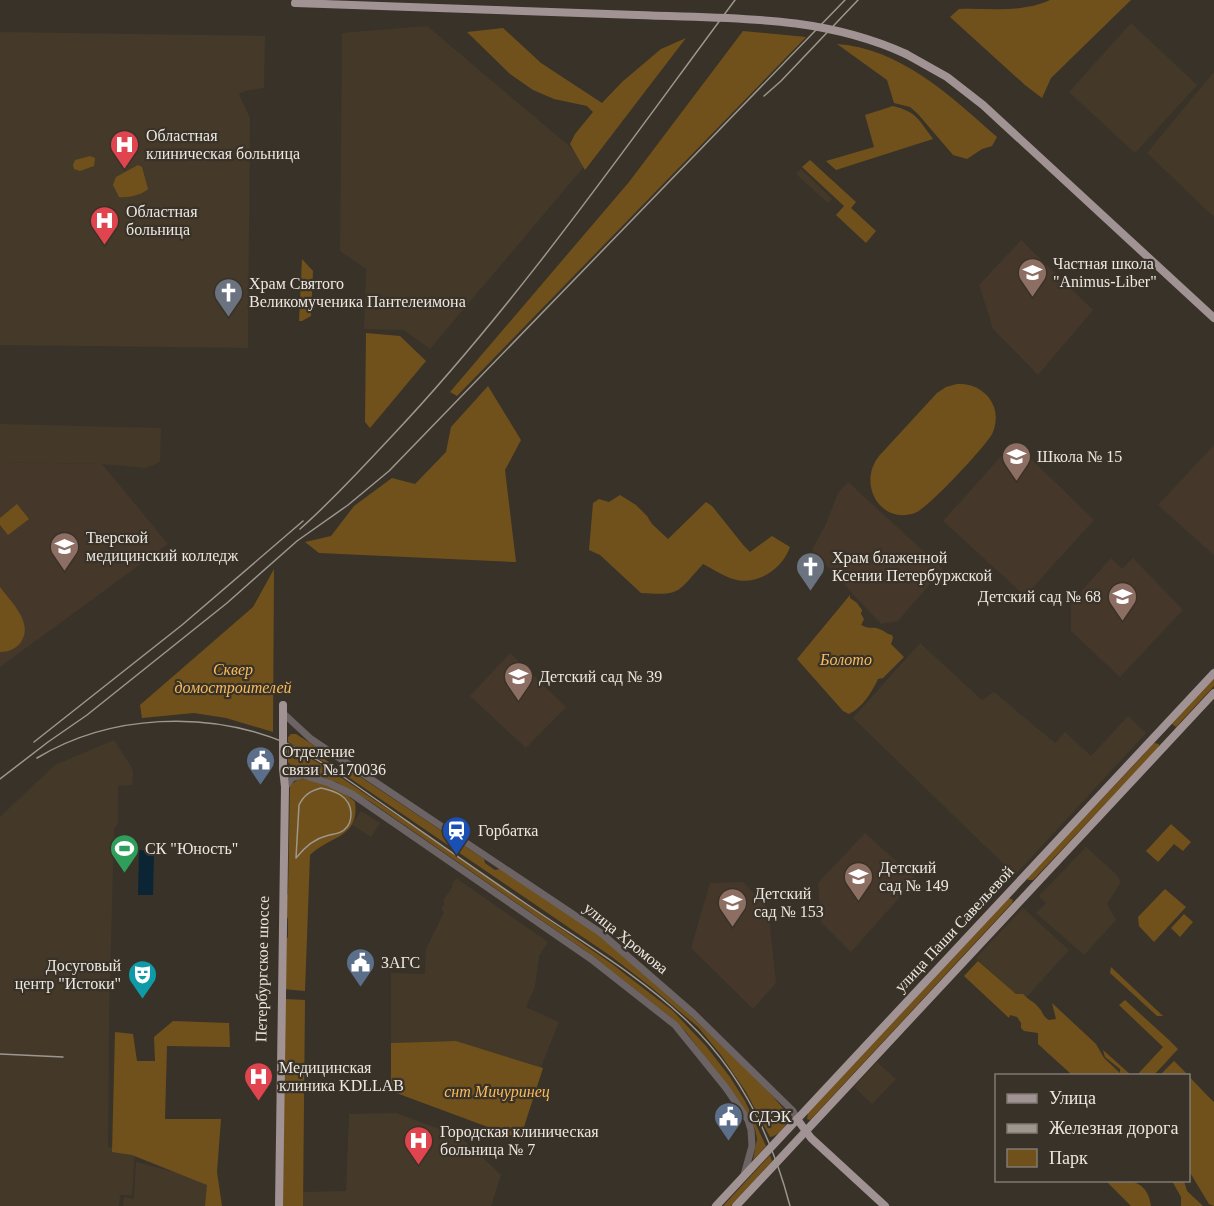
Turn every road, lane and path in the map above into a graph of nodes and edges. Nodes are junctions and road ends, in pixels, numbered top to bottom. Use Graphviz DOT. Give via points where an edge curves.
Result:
graph roads {
  1 [pos="295,4"];
  2 [pos="1214,318"];
  3 [pos="1214,673"];
  4 [pos="1214,693"];
  5 [pos="284,710"];
  6 [pos="283,770"];
  7 [pos="305,775"];
  8 [pos="285,787"];
  9 [pos="281,851"];
  10 [pos="1011,890"];
  11 [pos="1022,899"];
  12 [pos="278,1085"];
  13 [pos="797,1119"];
  14 [pos="804,1131"];
  15 [pos="743,1177"];
  16 [pos="274,1206"];
  17 [pos="279,1206"];
  18 [pos="716,1206"];
  19 [pos="736,1206"];
  20 [pos="885,1206"];
  1 -- 2 [label="main road, bridge" via="739,18 806,24 859,36 906,54 947,77 983,105"];
  3 -- 10 [label="main road, улица Паши Савельевой"];
  4 -- 11 [label="main road, улица Паши Савельевой"];
  5 -- 6 [label="main road, Петербургское шоссе"];
  5 -- 13 [label="street, улица Хромова" via="305,734 602,933 693,1013"];
  6 -- 7 [label="street"];
  6 -- 8 [label="main road, Петербургское шоссе"];
  6 -- 9 [label="main road, Петербургское шоссе"];
  7 -- 8 [label="street" via="293,777"];
  7 -- 15 [label="street" via="352,794 591,959 675,1025 748,1120 752,1146"];
  8 -- 9 [label="main road, Петербургское шоссе"];
  9 -- 12 [label="main road, Петербургское шоссе"];
  10 -- 11 [label="main road"];
  10 -- 13 [label="main road, улица Паши Савельевой"];
  11 -- 14 [label="main road, улица Паши Савельевой"];
  12 -- 16 [label="main road, Петербургское шоссе"];
  12 -- 17 [label="main road, Петербургское шоссе"];
  13 -- 14 [label="main road, улица Хромова"];
  13 -- 15 [label="main road, улица Паши Савельевой"];
  14 -- 19 [label="main road, улица Паши Савельевой"];
  14 -- 20 [label="main road, улица Хромова"];
  15 -- 18 [label="main road, улица Паши Савельевой"];
}
